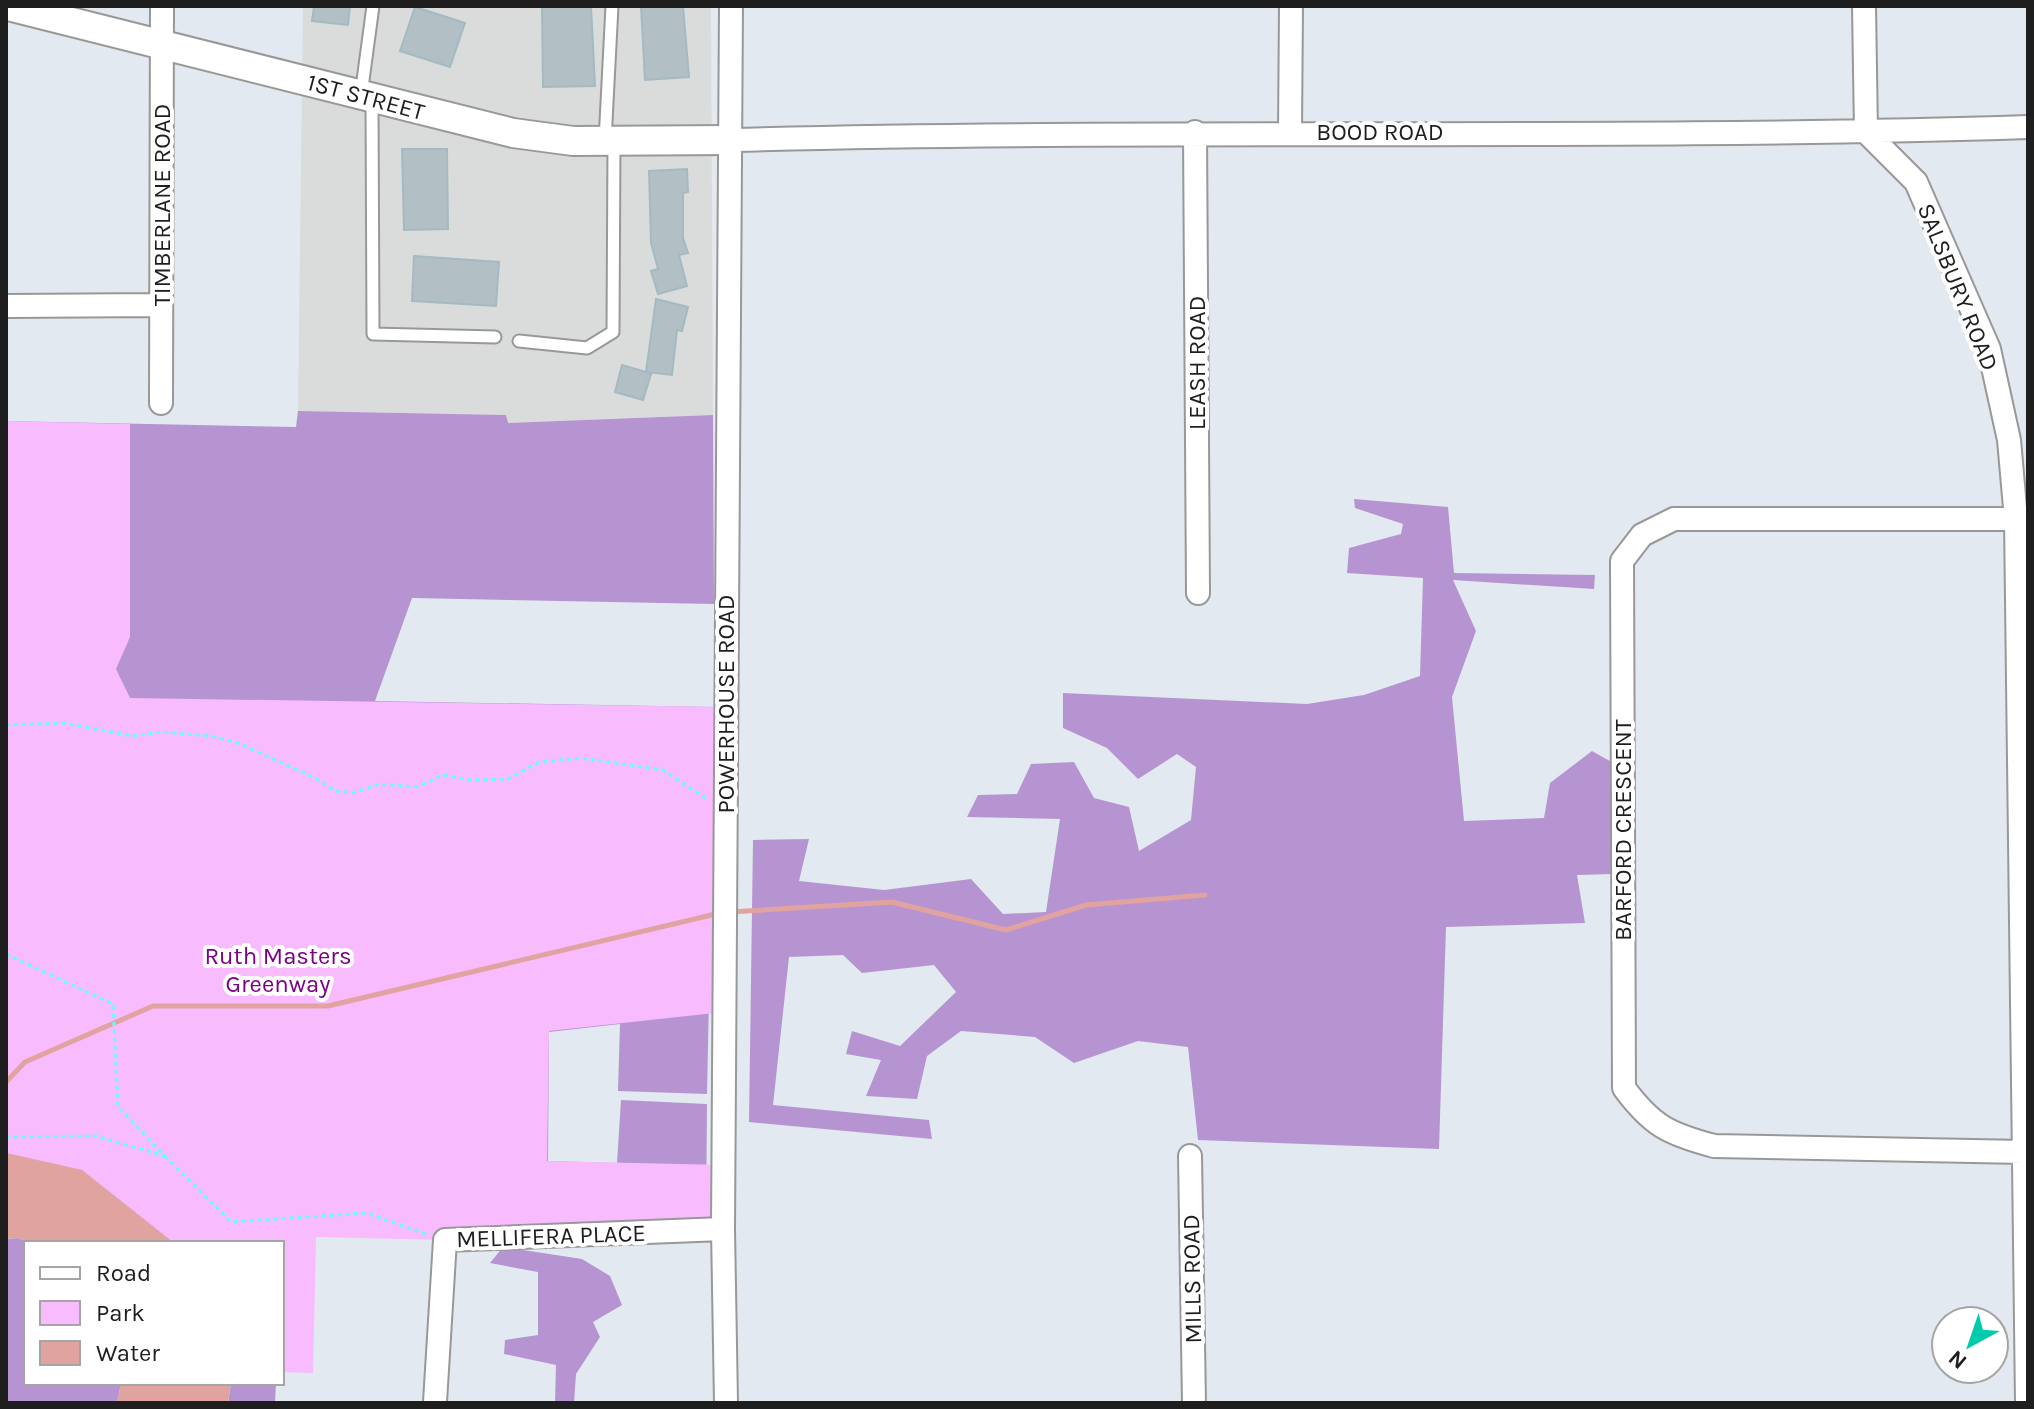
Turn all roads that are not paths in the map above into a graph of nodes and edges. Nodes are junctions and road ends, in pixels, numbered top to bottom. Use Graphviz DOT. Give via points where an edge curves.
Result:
graph roads {
  1 [pos="8,6"];
  2 [pos="162,6"];
  3 [pos="373,6"];
  4 [pos="612,6"];
  5 [pos="731,6"];
  6 [pos="1291,6"];
  7 [pos="1864,6"];
  8 [pos="163,44"];
  9 [pos="367,97"];
  10 [pos="2028,127"];
  11 [pos="1195,132"];
  12 [pos="1290,132"];
  13 [pos="1866,132"];
  14 [pos="732,140"];
  15 [pos="609,141"];
  16 [pos="161,305"];
  17 [pos="6,306"];
  18 [pos="495,337"];
  19 [pos="519,341"];
  20 [pos="161,403"];
  21 [pos="2016,519"];
  22 [pos="1198,593"];
  23 [pos="2024,1152"];
  24 [pos="1190,1156"];
  25 [pos="723,1229"];
  26 [pos="435,1402"];
  27 [pos="726,1403"];
  28 [pos="1194,1403"];
  29 [pos="2027,1403"];
  1 -- 8 [label="street, 1ST STREET"];
  2 -- 8 [label="street, TIMBERLANE ROAD"];
  3 -- 9 [label="lane"];
  4 -- 15 [label="lane"];
  5 -- 14 [label="street, POWERHOUSE ROAD"];
  6 -- 12 [label="street"];
  7 -- 13 [label="street"];
  8 -- 9 [label="street, 1ST STREET"];
  8 -- 16 [label="street, TIMBERLANE ROAD"];
  9 -- 15 [label="street, 1ST STREET" via="513,133"];
  9 -- 18 [label="lane" via="373,334"];
  10 -- 13 [label="street, BOOD ROAD"];
  11 -- 12 [label="street, BOOD ROAD"];
  11 -- 14 [label="street, BOOD ROAD"];
  11 -- 22 [label="street, LEASH ROAD"];
  12 -- 13 [label="street, BOOD ROAD"];
  13 -- 21 [label="street, SALSBURY ROAD" via="1916,182 1989,349 2009,440"];
  14 -- 15 [label="street, 1ST STREET"];
  14 -- 25 [label="street, POWERHOUSE ROAD"];
  15 -- 19 [label="lane" via="613,332 587,348"];
  16 -- 17 [label="street"];
  16 -- 20 [label="street, TIMBERLANE ROAD"];
  21 -- 23 [label="street, SALSBURY ROAD"];
  21 -- 23 [label="street, BARFORD CRESCENT" via="1674,519 1642,535 1622,561 1624,1088 1645,1117 1675,1136 1714,1146"];
  23 -- 29 [label="street, SALSBURY ROAD"];
  24 -- 28 [label="street, MILLS ROAD"];
  25 -- 26 [label="street, MELLIFERA PLACE" via="445,1240"];
  25 -- 27 [label="street, POWERHOUSE ROAD"];
}
